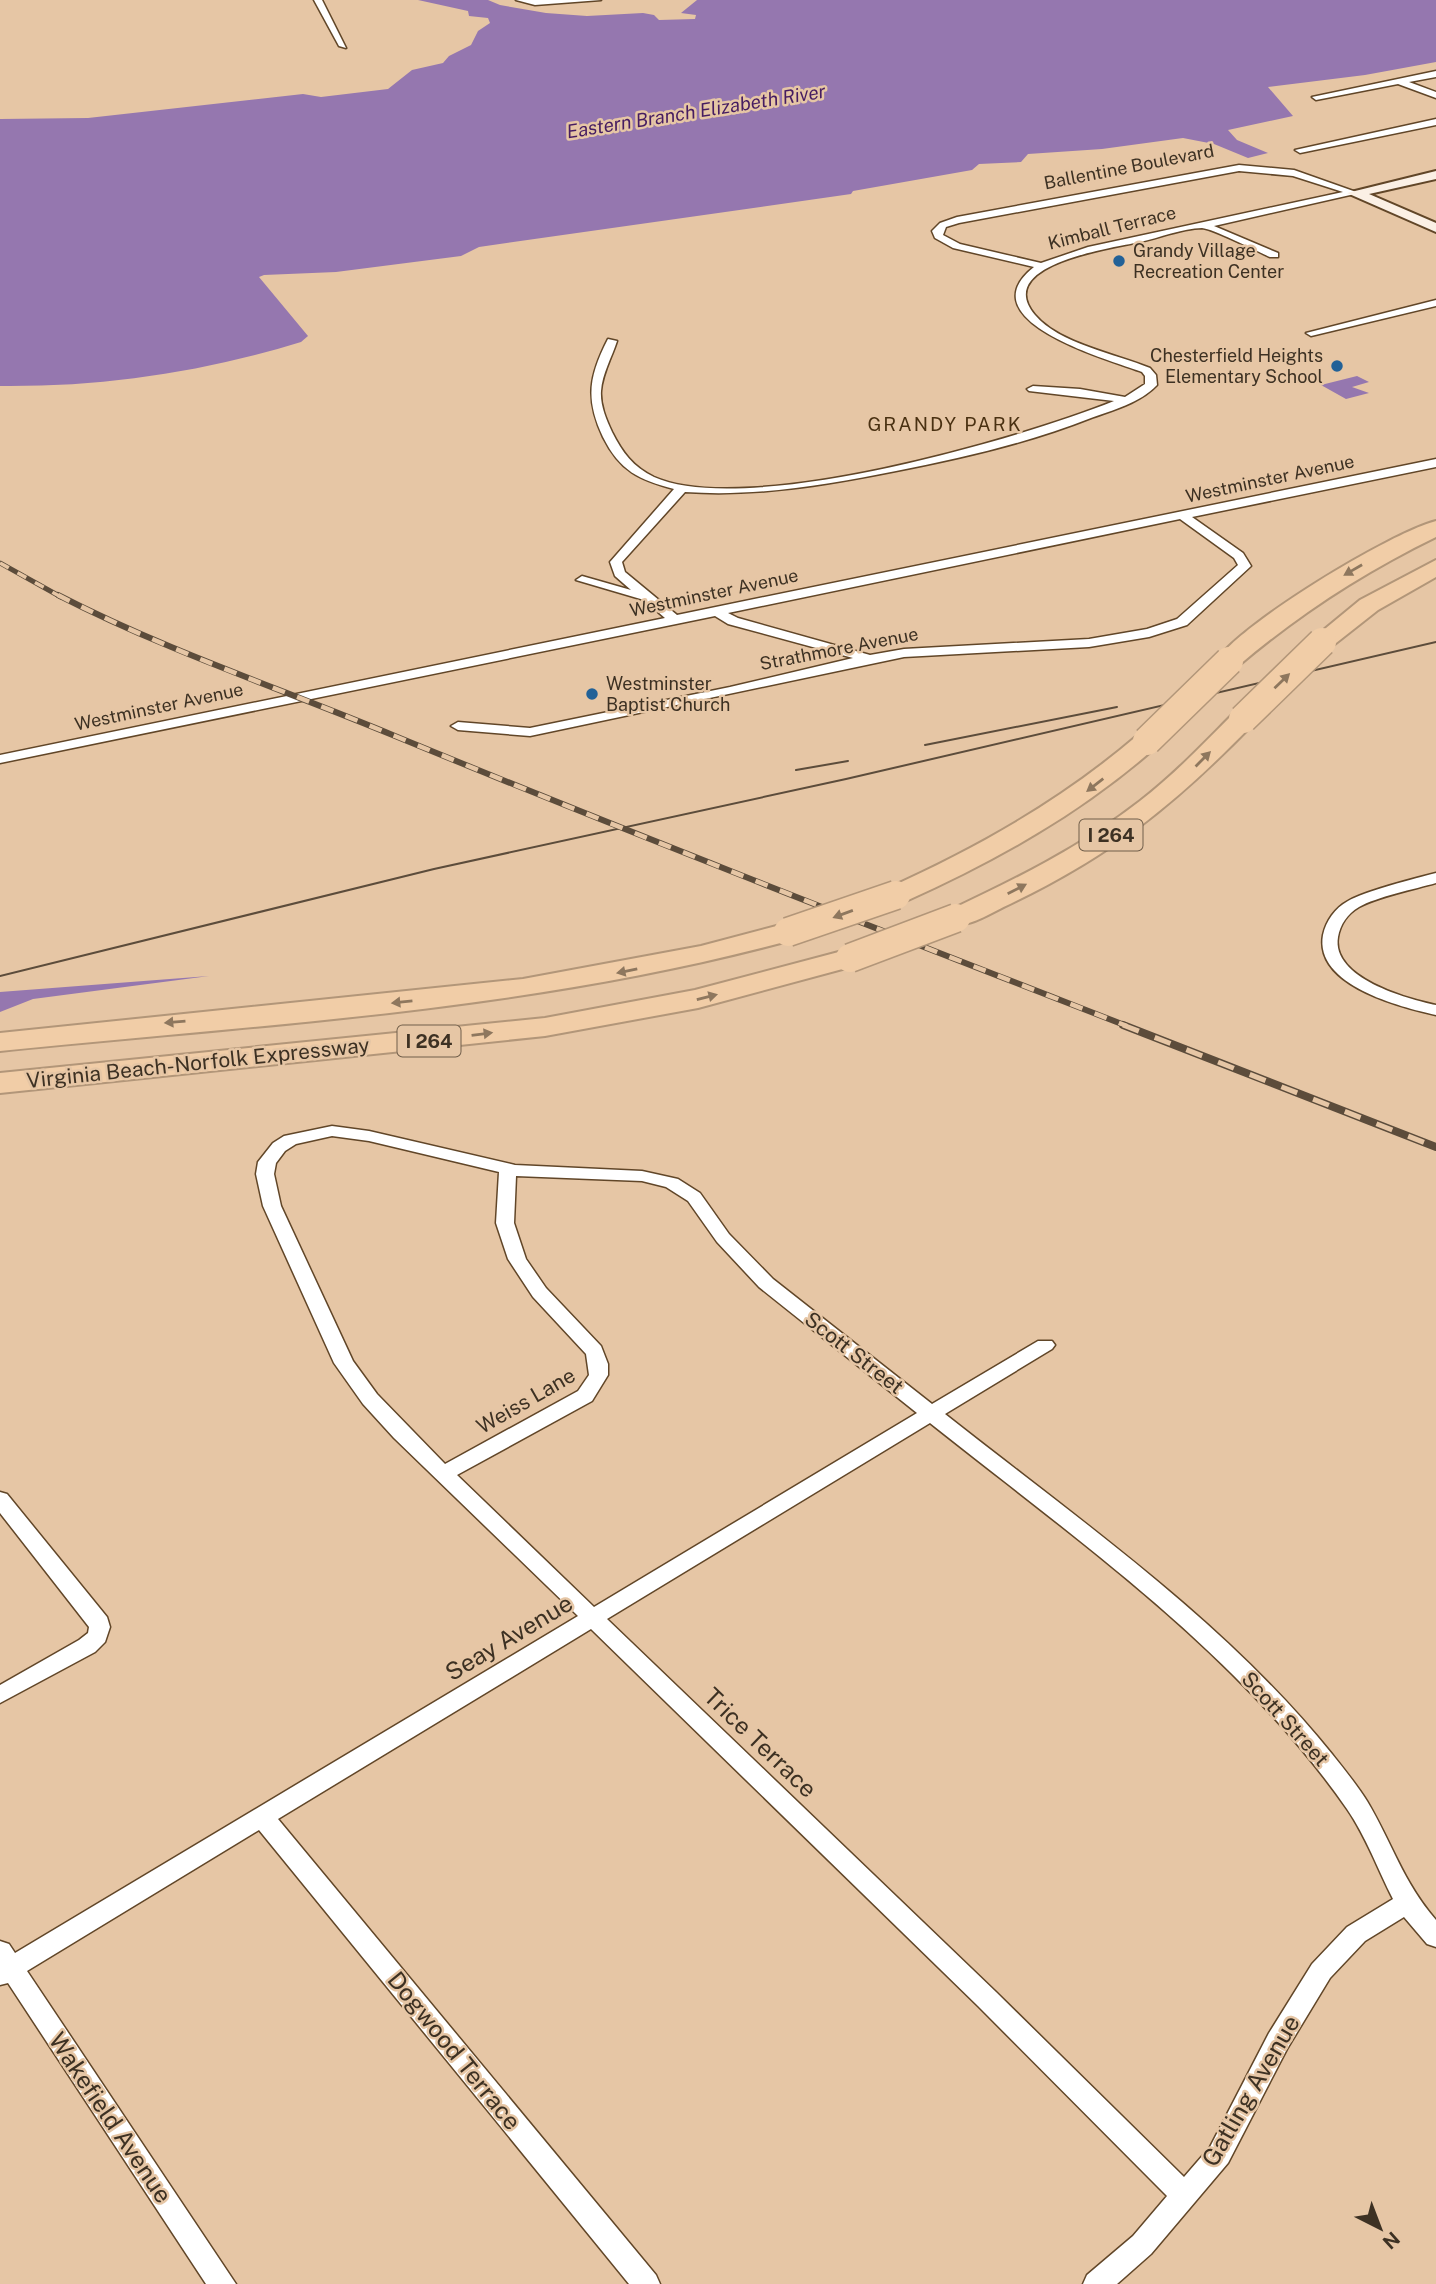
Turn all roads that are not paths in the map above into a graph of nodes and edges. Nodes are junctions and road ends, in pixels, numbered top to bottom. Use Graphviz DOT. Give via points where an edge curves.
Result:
graph roads {
  1 [pos="318,0"];
  2 [pos="597,0"];
  3 [pos="522,1"];
  4 [pos="343,46"];
  5 [pos="1436,74"];
  6 [pos="1399,81"];
  7 [pos="1436,95"];
  8 [pos="1316,97"];
  9 [pos="1436,122"];
  10 [pos="1300,150"];
  11 [pos="1436,175"];
  12 [pos="1353,193"];
  13 [pos="1204,225"];
  14 [pos="1436,228"];
  15 [pos="1274,255"];
  16 [pos="1042,267"];
  17 [pos="1436,303"];
  18 [pos="1311,333"];
  19 [pos="612,341"];
  20 [pos="1033,389"];
  21 [pos="1125,400"];
  22 [pos="1436,463"];
  23 [pos="683,487"];
  24 [pos="1183,516"];
  25 [pos="1436,522"];
  26 [pos="1436,528"];
  27 [pos="1388,550"];
  28 [pos="1436,568"];
  29 [pos="582,580"];
  30 [pos="649,599"];
  31 [pos="718,612"];
  32 [pos="676,621"];
  33 [pos="871,659"];
  34 [pos="458,726"];
  35 [pos="1147,741"];
  36 [pos="0,759"];
  37 [pos="1436,878"];
  38 [pos="896,895"];
  39 [pos="1436,1010"];
  40 [pos="0,1042"];
  41 [pos="0,1083"];
  42 [pos="508,1168"];
  43 [pos="321,1312"];
  44 [pos="1045,1345"];
  45 [pos="933,1415"];
  46 [pos="443,1474"];
  47 [pos="0,1499"];
  48 [pos="592,1618"];
  49 [pos="0,1695"];
  50 [pos="262,1817"];
  51 [pos="1407,1903"];
  52 [pos="1436,1937"];
  53 [pos="4,1965"];
  54 [pos="1185,2196"];
  55 [pos="222,2284"];
  56 [pos="646,2284"];
  57 [pos="1097,2284"];
  1 -- 4 [label="street"];
  2 -- 3 [label="street"];
  5 -- 6 [label="street"];
  6 -- 7 [label="street"];
  6 -- 8 [label="street"];
  9 -- 10 [label="street"];
  11 -- 12 [label="street, Kimball Terrace"];
  12 -- 13 [label="street, Kimball Terrace"];
  12 -- 14 [label="street, Ballentine Boulevard"];
  12 -- 16 [label="street, Ballentine Boulevard" via="1294,173 1219,169 957,220 937,231 957,246"];
  13 -- 15 [label="street"];
  13 -- 16 [label="street, Kimball Terrace" via="1088,250"];
  16 -- 21 [label="street, Kimball Terrace" via="1033,272 1022,290 1021,304 1050,332 1146,370 1151,385"];
  17 -- 18 [label="street"];
  19 -- 23 [label="street, Kimball Terrace" via="595,389 602,421 617,454 634,471"];
  20 -- 21 [label="street"];
  21 -- 23 [label="street, Kimball Terrace" via="1021,440 913,465 773,488 721,491"];
  22 -- 24 [label="street, Westminster Avenue"];
  23 -- 30 [label="street" via="616,562 619,573"];
  24 -- 31 [label="street, Westminster Avenue"];
  24 -- 33 [label="street, Strathmore Avenue" via="1244,561 1243,570 1182,622 1089,643 928,650"];
  25 -- 27 [label="highway"];
  26 -- 27 [label="highway, Virginia Beach-Norfolk Expressway / I 264"];
  27 -- 35 [label="highway, Virginia Beach-Norfolk Expressway / I 264, one-way, bridge" via="1293,607"];
  41 -- 28 [label="highway, Virginia Beach-Norfolk Expressway / I 264, one-way, bridge" via="545,1027 698,999 850,958 956,918 1053,871 1139,816 1179,783 1322,642 1369,606"];
  29 -- 30 [label="street"];
  30 -- 32 [label="street"];
  31 -- 32 [label="street, Westminster Avenue"];
  31 -- 33 [label="street" via="733,621"];
  32 -- 36 [label="street, Westminster Avenue"];
  33 -- 34 [label="street, Strathmore Avenue" via="530,732"];
  35 -- 38 [label="highway, Virginia Beach-Norfolk Expressway / I 264, one-way" via="1093,787 1030,830"];
  37 -- 39 [label="street" via="1353,904 1340,914 1329,934 1335,960 1363,986 1399,1002"];
  38 -- 40 [label="highway, Virginia Beach-Norfolk Expressway / I 264, one-way, bridge" via="704,955 523,988"];
  42 -- 43 [label="street, Scott Street" via="332,1131 298,1137 279,1147 267,1162 268,1194"];
  42 -- 45 [label="street, Scott Street" via="649,1177 688,1192 766,1283"];
  42 -- 46 [label="street, Weiss Lane" via="505,1223 513,1247 528,1278 593,1351 601,1373 586,1396"];
  43 -- 46 [label="street, Trice Terrace" via="344,1363 370,1399"];
  44 -- 45 [label="street, Seay Avenue"];
  45 -- 48 [label="street, Seay Avenue"];
  45 -- 51 [label="street, Scott Street" via="1191,1619 1283,1713 1358,1806"];
  46 -- 48 [label="street, Trice Terrace"];
  47 -- 49 [label="street" via="99,1623 96,1640"];
  48 -- 50 [label="street, Seay Avenue"];
  48 -- 54 [label="street, Trice Terrace"];
  50 -- 53 [label="street, Seay Avenue"];
  50 -- 56 [label="street, Dogwood Terrace"];
  51 -- 52 [label="street, Scott Street"];
  51 -- 54 [label="street, Gatling Avenue" via="1356,1934 1321,1971 1278,2041 1219,2155"];
  53 -- 55 [label="street, Wakefield Avenue"];
  54 -- 57 [label="street, Gatling Avenue" via="1142,2245"];
}
